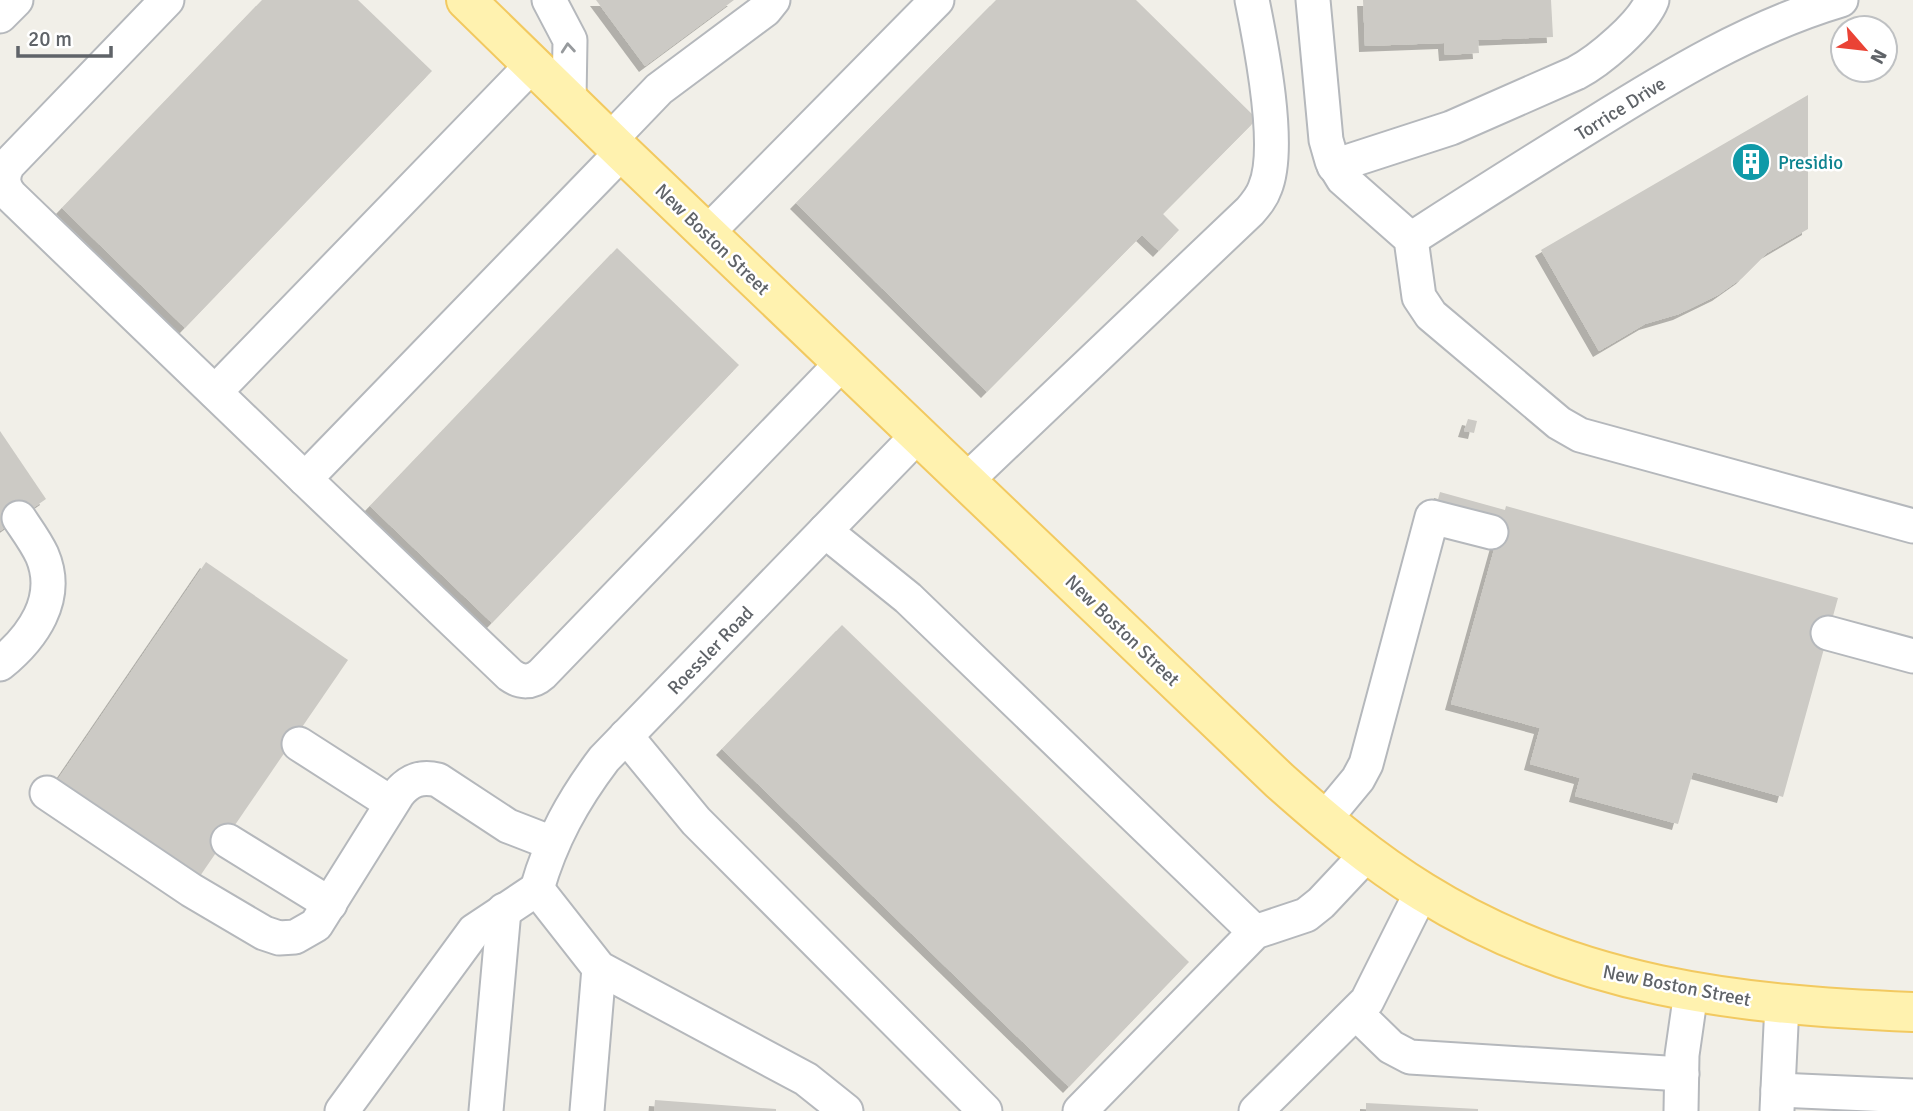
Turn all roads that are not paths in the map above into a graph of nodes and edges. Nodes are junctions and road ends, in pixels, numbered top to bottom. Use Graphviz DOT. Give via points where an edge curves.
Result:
graph roads {
  1 [pos="16,0"];
  2 [pos="167,0"];
  3 [pos="466,0"];
  4 [pos="549,0"];
  5 [pos="773,0"];
  6 [pos="937,0"];
  7 [pos="1252,0"];
  8 [pos="1313,0"];
  9 [pos="1652,0"];
  10 [pos="1841,0"];
  11 [pos="1795,8"];
  12 [pos="0,16"];
  13 [pos="533,64"];
  14 [pos="569,100"];
  15 [pos="616,146"];
  16 [pos="1334,166"];
  17 [pos="706,233"];
  18 [pos="1411,239"];
  19 [pos="843,362"];
  20 [pos="215,392"];
  21 [pos="918,435"];
  22 [pos="305,479"];
  23 [pos="966,481"];
  24 [pos="19,518"];
  25 [pos="1913,526"];
  26 [pos="825,531"];
  27 [pos="1491,532"];
  28 [pos="1828,633"];
  29 [pos="1913,656"];
  30 [pos="0,664"];
  31 [pos="626,736"];
  32 [pos="299,744"];
  33 [pos="47,793"];
  34 [pos="391,803"];
  35 [pos="1324,820"];
  36 [pos="228,841"];
  37 [pos="552,843"];
  38 [pos="1367,854"];
  39 [pos="537,889"];
  40 [pos="1422,891"];
  41 [pos="330,904"];
  42 [pos="504,910"];
  43 [pos="1255,932"];
  44 [pos="599,968"];
  45 [pos="1691,992"];
  46 [pos="1782,1004"];
  47 [pos="1913,1012"];
  48 [pos="1356,1013"];
  49 [pos="1682,1074"];
  50 [pos="1913,1096"];
  51 [pos="1777,1100"];
  52 [pos="342,1111"];
  53 [pos="486,1111"];
  54 [pos="587,1111"];
  55 [pos="846,1111"];
  56 [pos="985,1111"];
  57 [pos="1080,1111"];
  58 [pos="1256,1111"];
  59 [pos="1681,1111"];
  1 -- 12 [label="street"];
  2 -- 20 [label="street" via="8,165 4,183 11,196"];
  3 -- 13 [label="main road, New Boston Street"];
  14 -- 4 [label="street, one-way" via="570,40"];
  5 -- 15 [label="street" via="659,89"];
  6 -- 17 [label="street"];
  7 -- 23 [label="street" via="1270,108 1270,171 1261,197"];
  8 -- 16 [label="street" via="1326,140"];
  9 -- 16 [label="street" via="1635,26 1576,74 1451,128"];
  10 -- 11 [label="street, Torrice Drive"];
  11 -- 18 [label="street, Torrice Drive" via="1671,76"];
  13 -- 14 [label="main road, New Boston Street"];
  13 -- 20 [label="street"];
  14 -- 15 [label="main road, New Boston Street"];
  15 -- 17 [label="main road, New Boston Street"];
  15 -- 22 [label="street"];
  16 -- 18 [label="street" via="1350,187"];
  17 -- 19 [label="main road, New Boston Street"];
  18 -- 25 [label="street" via="1419,297 1428,312 1573,432"];
  19 -- 21 [label="main road, New Boston Street"];
  19 -- 22 [label="street" via="533,681 510,675"];
  20 -- 22 [label="street"];
  21 -- 23 [label="main road, New Boston Street"];
  21 -- 26 [label="street, Roessler Road"];
  23 -- 35 [label="main road, New Boston Street"];
  24 -- 30 [label="street" via="42,556 47,591 33,633"];
  26 -- 31 [label="street, Roessler Road"];
  26 -- 43 [label="street" via="908,598"];
  27 -- 35 [label="street" via="1432,517 1366,764"];
  28 -- 29 [label="street"];
  31 -- 37 [label="street, Roessler Road" via="586,783"];
  31 -- 56 [label="street" via="696,821"];
  32 -- 34 [label="street"];
  33 -- 41 [label="street" via="191,890 271,936 303,934 316,925"];
  34 -- 37 [label="street" via="406,784 431,779 508,826"];
  34 -- 41 [label="street"];
  35 -- 38 [label="main road, New Boston Street"];
  36 -- 41 [label="street"];
  37 -- 39 [label="street, Roessler Road"];
  38 -- 40 [label="main road, New Boston Street"];
  38 -- 43 [label="street" via="1306,915"];
  39 -- 42 [label="street"];
  39 -- 44 [label="street"];
  40 -- 45 [label="main road, New Boston Street" via="1539,950 1600,971"];
  40 -- 48 [label="street" via="1367,1001"];
  42 -- 52 [label="street" via="468,938"];
  42 -- 53 [label="street"];
  43 -- 57 [label="street"];
  44 -- 54 [label="street"];
  44 -- 55 [label="street" via="806,1079"];
  45 -- 46 [label="main road, New Boston Street"];
  45 -- 49 [label="street"];
  46 -- 47 [label="main road, New Boston Street"];
  46 -- 51 [label="street"];
  48 -- 49 [label="street" via="1391,1047 1410,1057"];
  48 -- 58 [label="street"];
  49 -- 59 [label="street"];
  50 -- 51 [label="street"];
}
